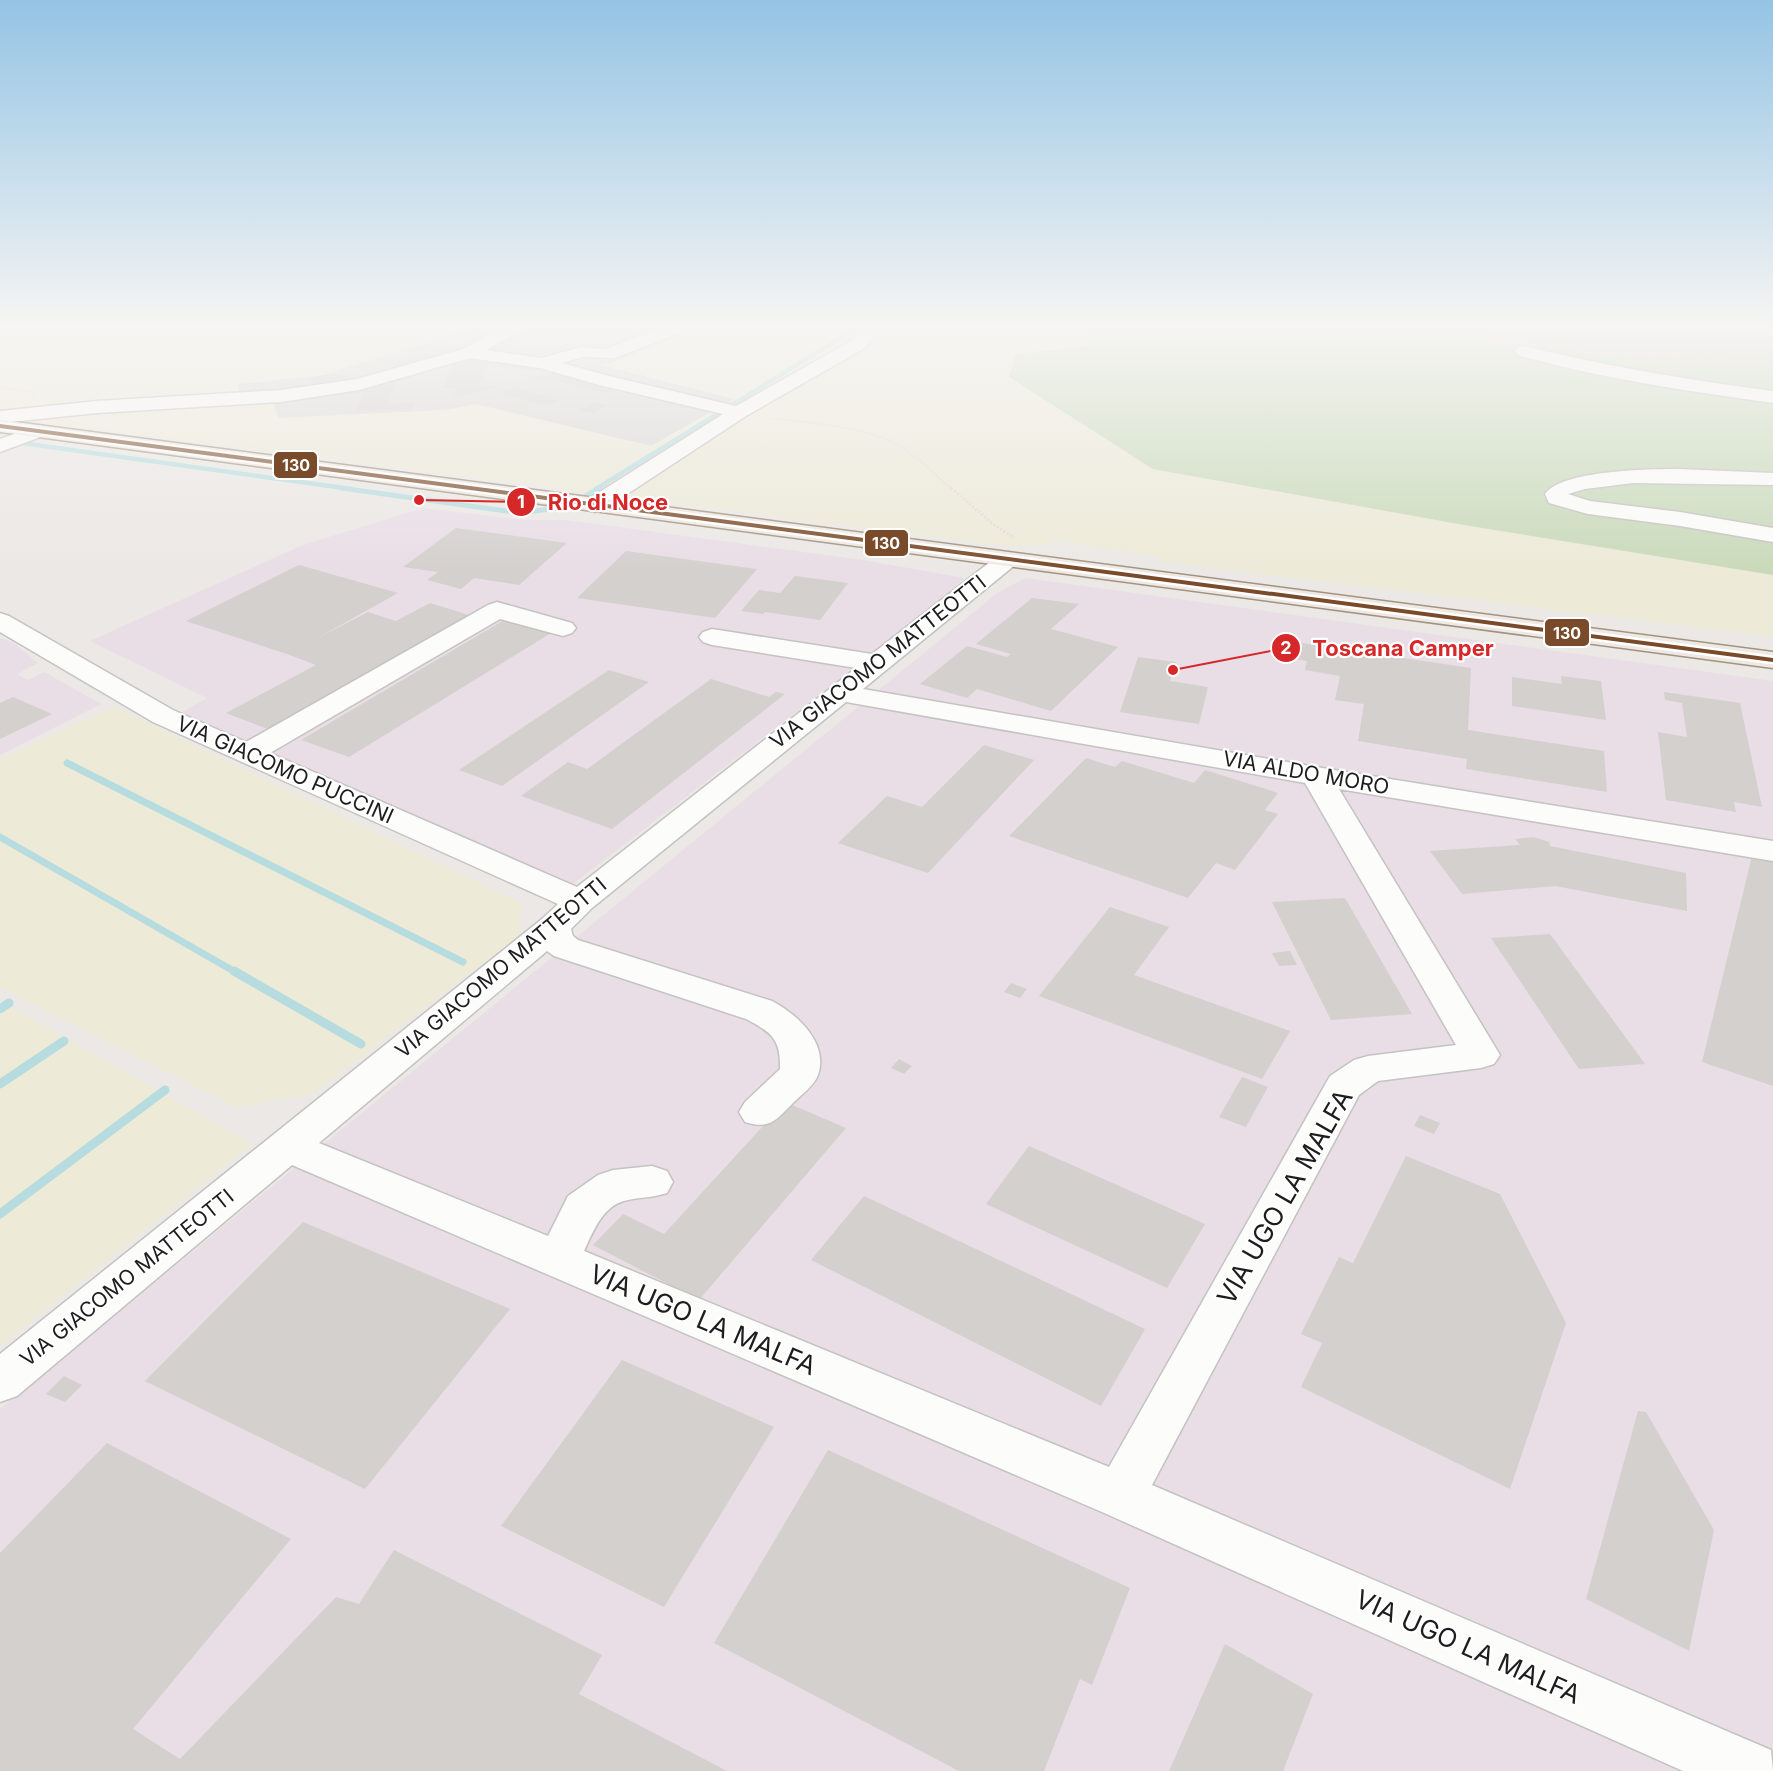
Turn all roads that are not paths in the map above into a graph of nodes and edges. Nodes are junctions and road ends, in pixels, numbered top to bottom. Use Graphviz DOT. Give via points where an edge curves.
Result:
graph roads {
  1 [pos="103,407"];
  2 [pos="715,407"];
  3 [pos="737,407"];
  4 [pos="730,410"];
  5 [pos="0,417"];
  6 [pos="6,439"];
  7 [pos="1773,479"];
  8 [pos="595,505"];
  9 [pos="1773,535"];
  10 [pos="1012,550"];
  11 [pos="0,621"];
  12 [pos="563,628"];
  13 [pos="712,638"];
  14 [pos="1773,660"];
  15 [pos="877,663"];
  16 [pos="839,693"];
  17 [pos="248,753"];
  18 [pos="1316,776"];
  19 [pos="1773,851"];
  20 [pos="580,901"];
  21 [pos="554,927"];
  22 [pos="759,1112"];
  23 [pos="287,1146"];
  24 [pos="652,1182"];
  25 [pos="558,1260"];
  26 [pos="0,1382"];
  27 [pos="1120,1495"];
  28 [pos="1750,1771"];
  1 -- 5 [label="street"];
  2 -- 4 [label="street"];
  3 -- 4 [label="street"];
  4 -- 8 [label="street"];
  6 -- 8 [label="main road" via="39,431"];
  7 -- 9 [label="street" via="1643,475 1572,486 1556,494 1575,505"];
  8 -- 10 [label="main road"];
  10 -- 14 [label="main road"];
  10 -- 15 [label="street, VIA GIACOMO MATTEOTTI"];
  11 -- 17 [label="street, VIA GIACOMO PUCCINI" via="163,716"];
  12 -- 17 [label="street" via="497,610"];
  13 -- 15 [label="street"];
  15 -- 16 [label="street, VIA GIACOMO MATTEOTTI"];
  16 -- 18 [label="street, VIA ALDO MORO"];
  16 -- 20 [label="street, VIA GIACOMO MATTEOTTI"];
  17 -- 20 [label="street, VIA GIACOMO PUCCINI"];
  18 -- 19 [label="street, VIA ALDO MORO"];
  18 -- 27 [label="street, VIA UGO LA MALFA" via="1481,1055 1368,1069 1344,1086"];
  20 -- 21 [label="street, VIA GIACOMO MATTEOTTI"];
  21 -- 22 [label="street" via="556,941 566,948 759,1010 782,1022 800,1057 799,1074"];
  21 -- 23 [label="street, VIA GIACOMO MATTEOTTI"];
  23 -- 25 [label="street, VIA UGO LA MALFA"];
  23 -- 26 [label="street, VIA GIACOMO MATTEOTTI"];
  24 -- 25 [label="street" via="613,1186 583,1208"];
  25 -- 27 [label="street, VIA UGO LA MALFA"];
  27 -- 28 [label="street, VIA UGO LA MALFA"];
}
